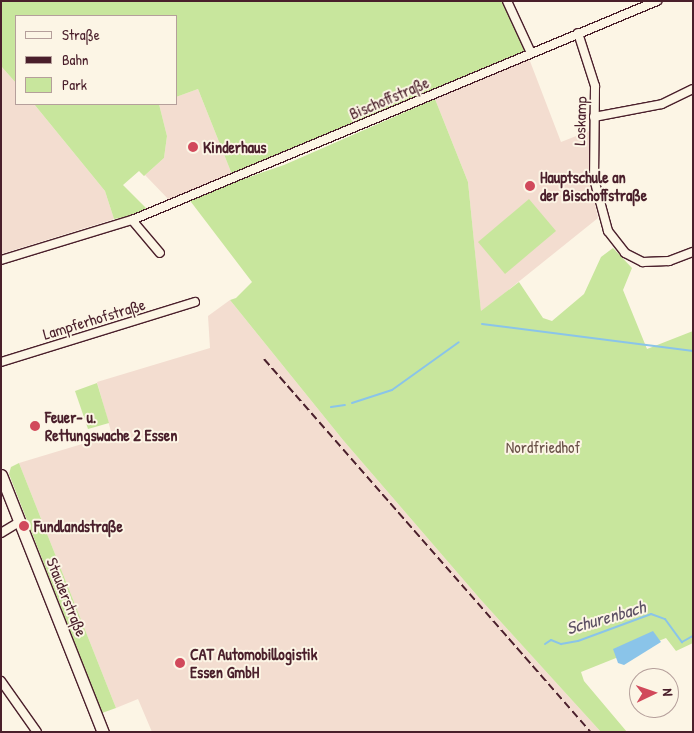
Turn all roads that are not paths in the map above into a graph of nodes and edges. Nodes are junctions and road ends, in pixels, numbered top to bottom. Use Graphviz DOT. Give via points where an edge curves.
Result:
graph roads {
  1 [pos="507,1"];
  2 [pos="657,1"];
  3 [pos="578,33"];
  4 [pos="531,53"];
  5 [pos="693,89"];
  6 [pos="594,117"];
  7 [pos="132,220"];
  8 [pos="693,252"];
  9 [pos="160,253"];
  10 [pos="1,260"];
  11 [pos="195,302"];
  12 [pos="1,362"];
  13 [pos="1,475"];
  14 [pos="19,522"];
  15 [pos="1,533"];
  16 [pos="1,681"];
  17 [pos="37,732"];
  18 [pos="103,732"];
  1 -- 4 [label="street"];
  2 -- 3 [label="street, Bischoffstraße"];
  3 -- 4 [label="street, Bischoffstraße"];
  3 -- 6 [label="street, Loskamp" via="593,77"];
  4 -- 7 [label="street, Bischoffstraße"];
  5 -- 6 [label="street" via="662,104"];
  6 -- 8 [label="street, Loskamp" via="595,189 603,220 614,243 633,259 644,262 669,261"];
  7 -- 9 [label="street"];
  7 -- 10 [label="street, Bischoffstraße"];
  11 -- 12 [label="street, Lampferhofstraße"];
  13 -- 14 [label="main road, Stauderstraße"];
  14 -- 15 [label="street"];
  14 -- 18 [label="main road, Stauderstraße"];
  16 -- 17 [label="street"];
}
